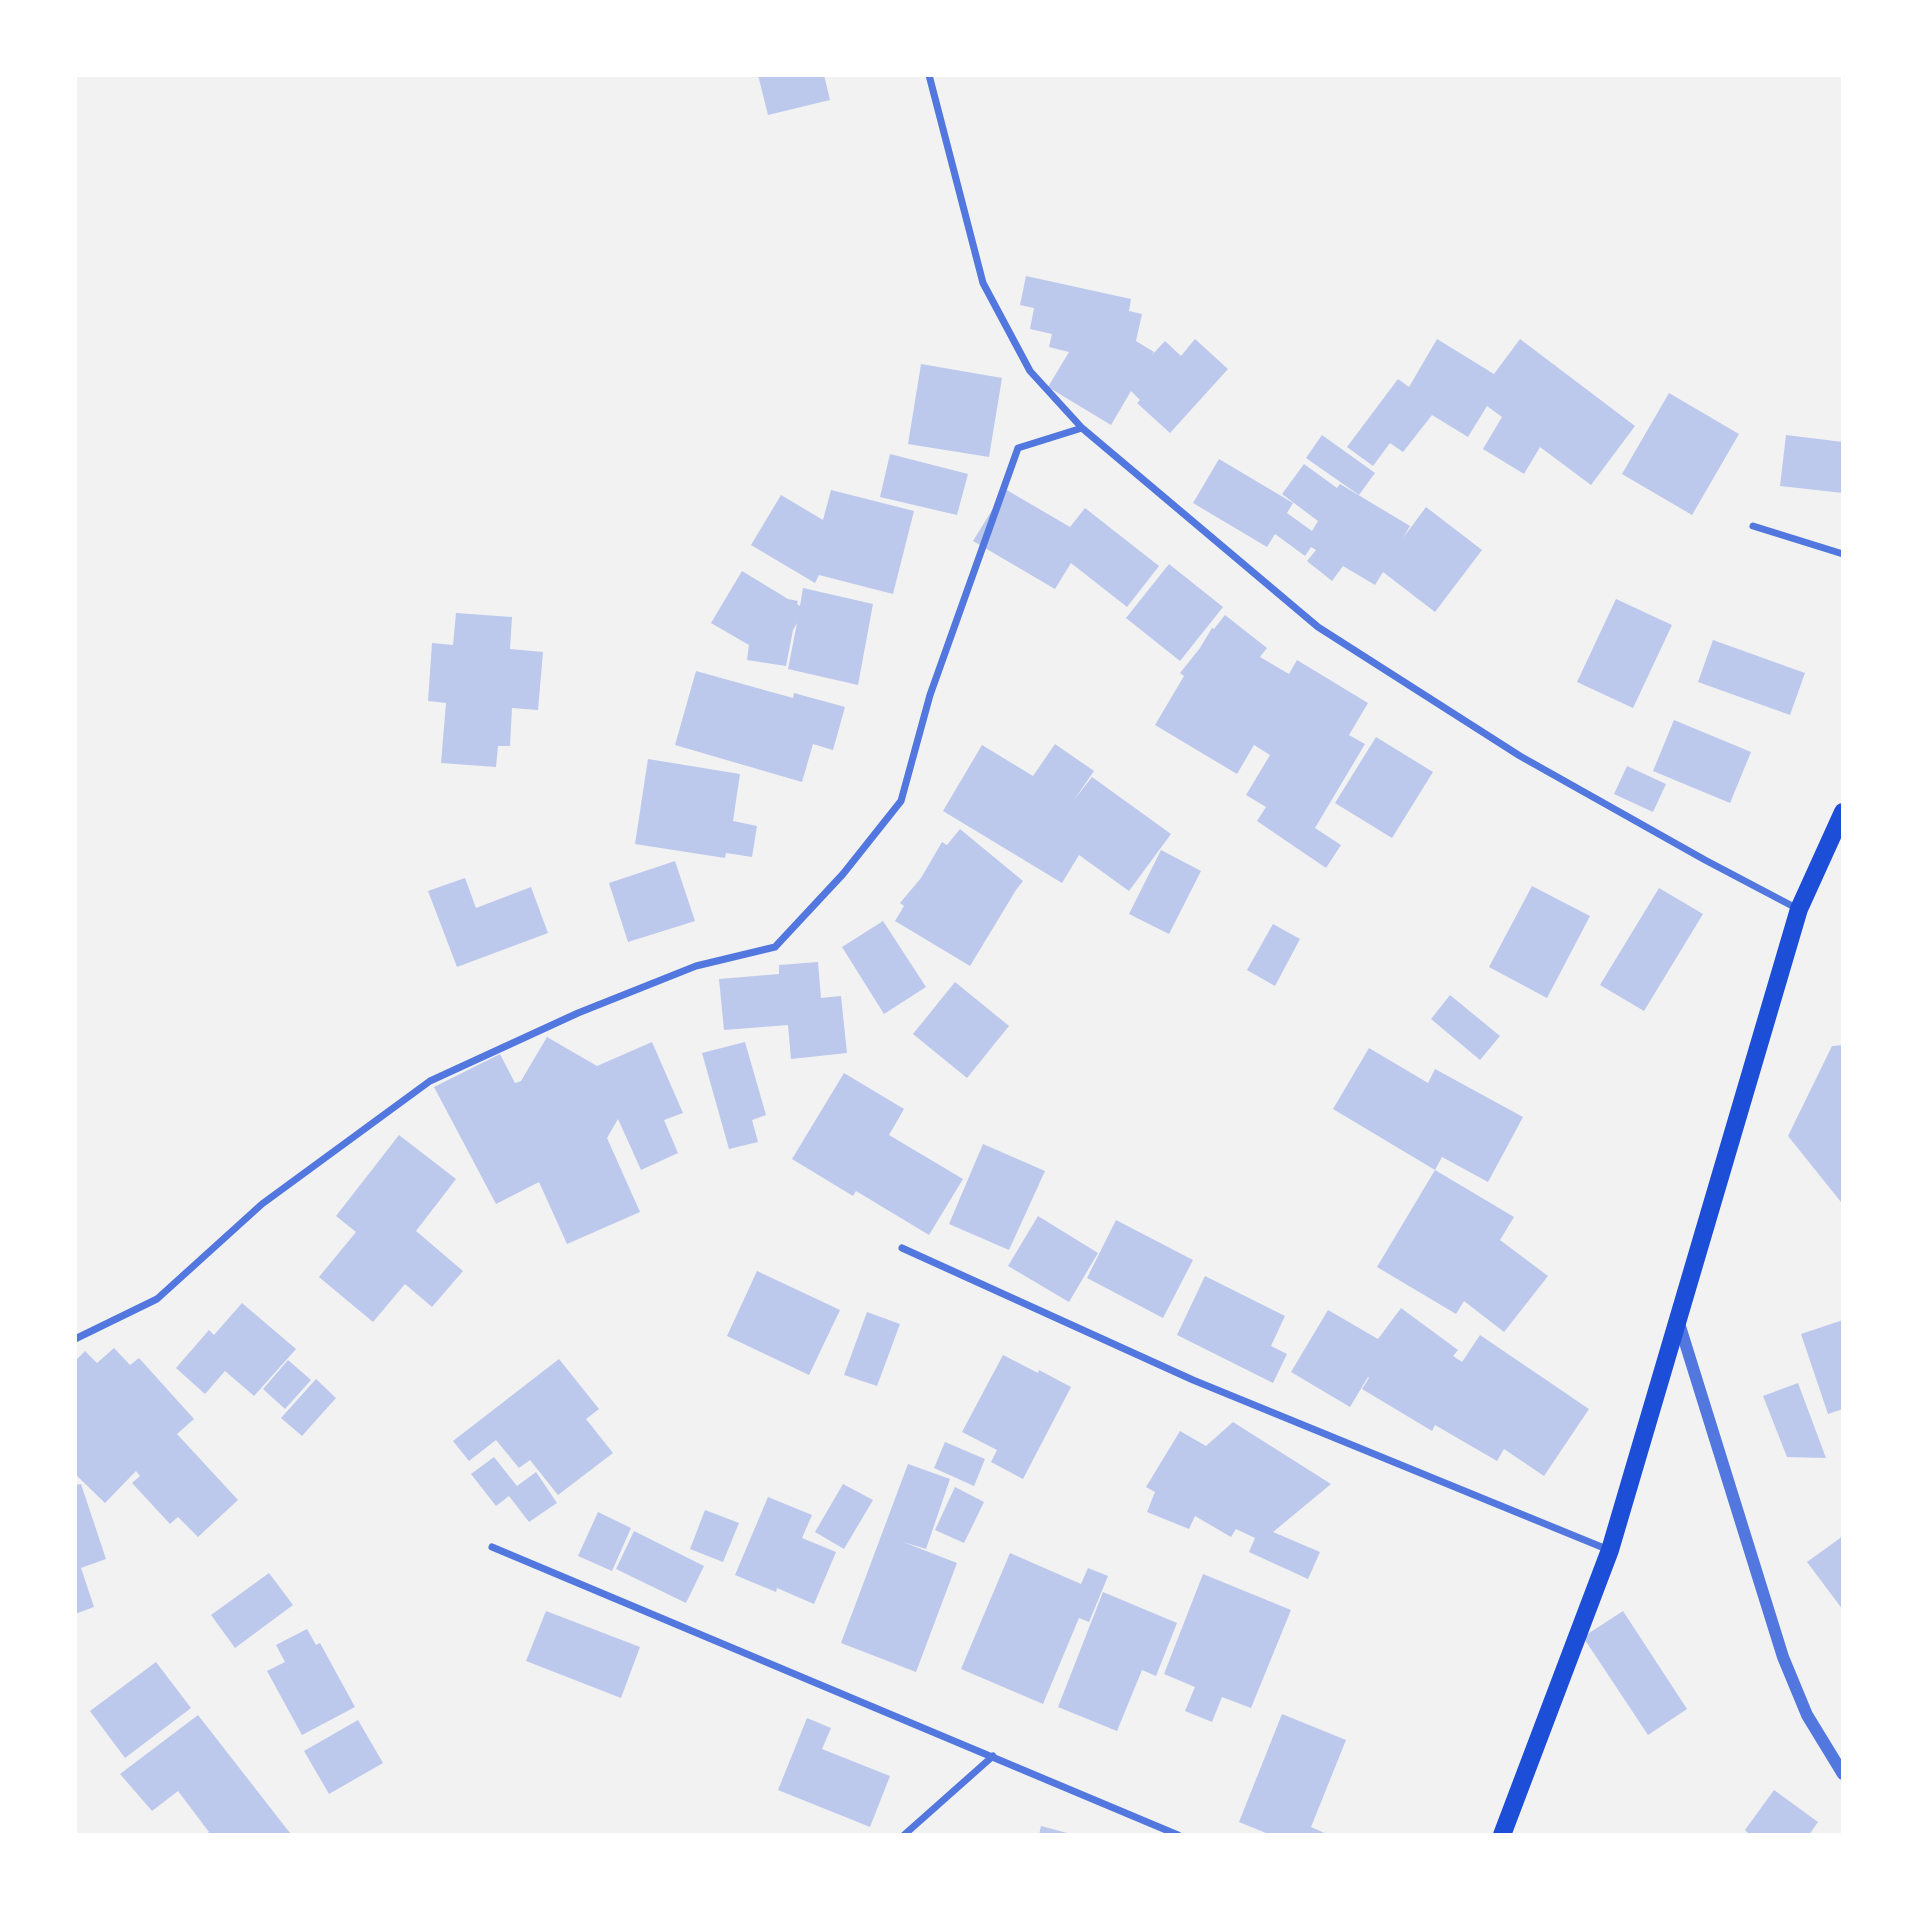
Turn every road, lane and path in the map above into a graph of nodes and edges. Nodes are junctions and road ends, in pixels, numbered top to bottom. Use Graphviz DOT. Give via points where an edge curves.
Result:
graph roads {
  1 [pos="929,75"];
  2 [pos="1082,428"];
  3 [pos="1753,526"];
  4 [pos="1843,554"];
  5 [pos="1843,812"];
  6 [pos="1799,909"];
  7 [pos="902,1248"];
  8 [pos="1677,1320"];
  9 [pos="75,1339"];
  10 [pos="492,1547"];
  11 [pos="1610,1550"];
  12 [pos="993,1756"];
  13 [pos="1843,1774"];
  14 [pos="904,1835"];
  15 [pos="1178,1835"];
  16 [pos="1502,1835"];
  1 -- 2 [label="street" via="983,283 1030,371"];
  2 -- 6 [label="street" via="1318,627 1520,756"];
  2 -- 9 [label="street" via="1018,448 930,695 901,801 843,874 775,947 696,966 578,1013 430,1081 262,1204 157,1299"];
  3 -- 4 [label="street"];
  5 -- 6 [label="main road"];
  6 -- 8 [label="main road"];
  7 -- 11 [label="street" via="1193,1380"];
  8 -- 11 [label="main road"];
  8 -- 13 [label="street" via="1783,1657 1807,1715"];
  10 -- 12 [label="street"];
  11 -- 16 [label="main road"];
  12 -- 14 [label="street"];
  12 -- 15 [label="street"];
}
